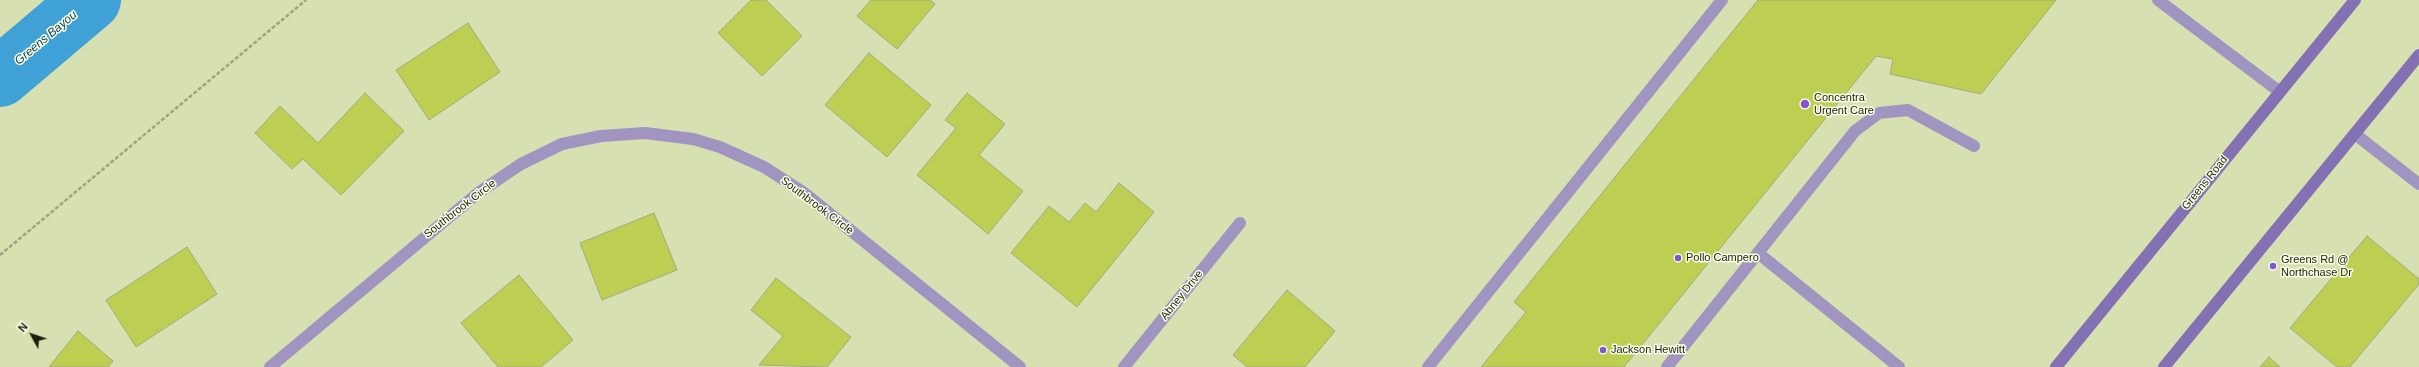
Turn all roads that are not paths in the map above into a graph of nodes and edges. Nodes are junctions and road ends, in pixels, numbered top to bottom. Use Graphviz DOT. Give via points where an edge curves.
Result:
graph roads {
  1 [pos="1722,0"];
  2 [pos="2158,0"];
  3 [pos="2355,0"];
  4 [pos="2419,55"];
  5 [pos="2280,92"];
  6 [pos="2355,134"];
  7 [pos="1974,146"];
  8 [pos="2419,184"];
  9 [pos="1240,223"];
  10 [pos="1758,253"];
  11 [pos="270,367"];
  12 [pos="1020,367"];
  13 [pos="1124,367"];
  14 [pos="1428,367"];
  15 [pos="1667,367"];
  16 [pos="1900,367"];
  17 [pos="2056,367"];
  18 [pos="2164,367"];
  1 -- 14 [label="street"];
  2 -- 5 [label="street"];
  3 -- 5 [label="main road, Greens Road"];
  4 -- 6 [label="main road"];
  5 -- 17 [label="main road, Greens Road"];
  6 -- 8 [label="street"];
  6 -- 18 [label="main road"];
  7 -- 10 [label="street" via="1908,110 1880,113 1856,131"];
  9 -- 13 [label="street, Abney Drive"];
  10 -- 15 [label="street"];
  10 -- 16 [label="street"];
  11 -- 12 [label="street, Southbrook Circle" via="478,193 521,164 562,144 601,136 645,133 699,141 720,147 764,167 804,192"];
}
